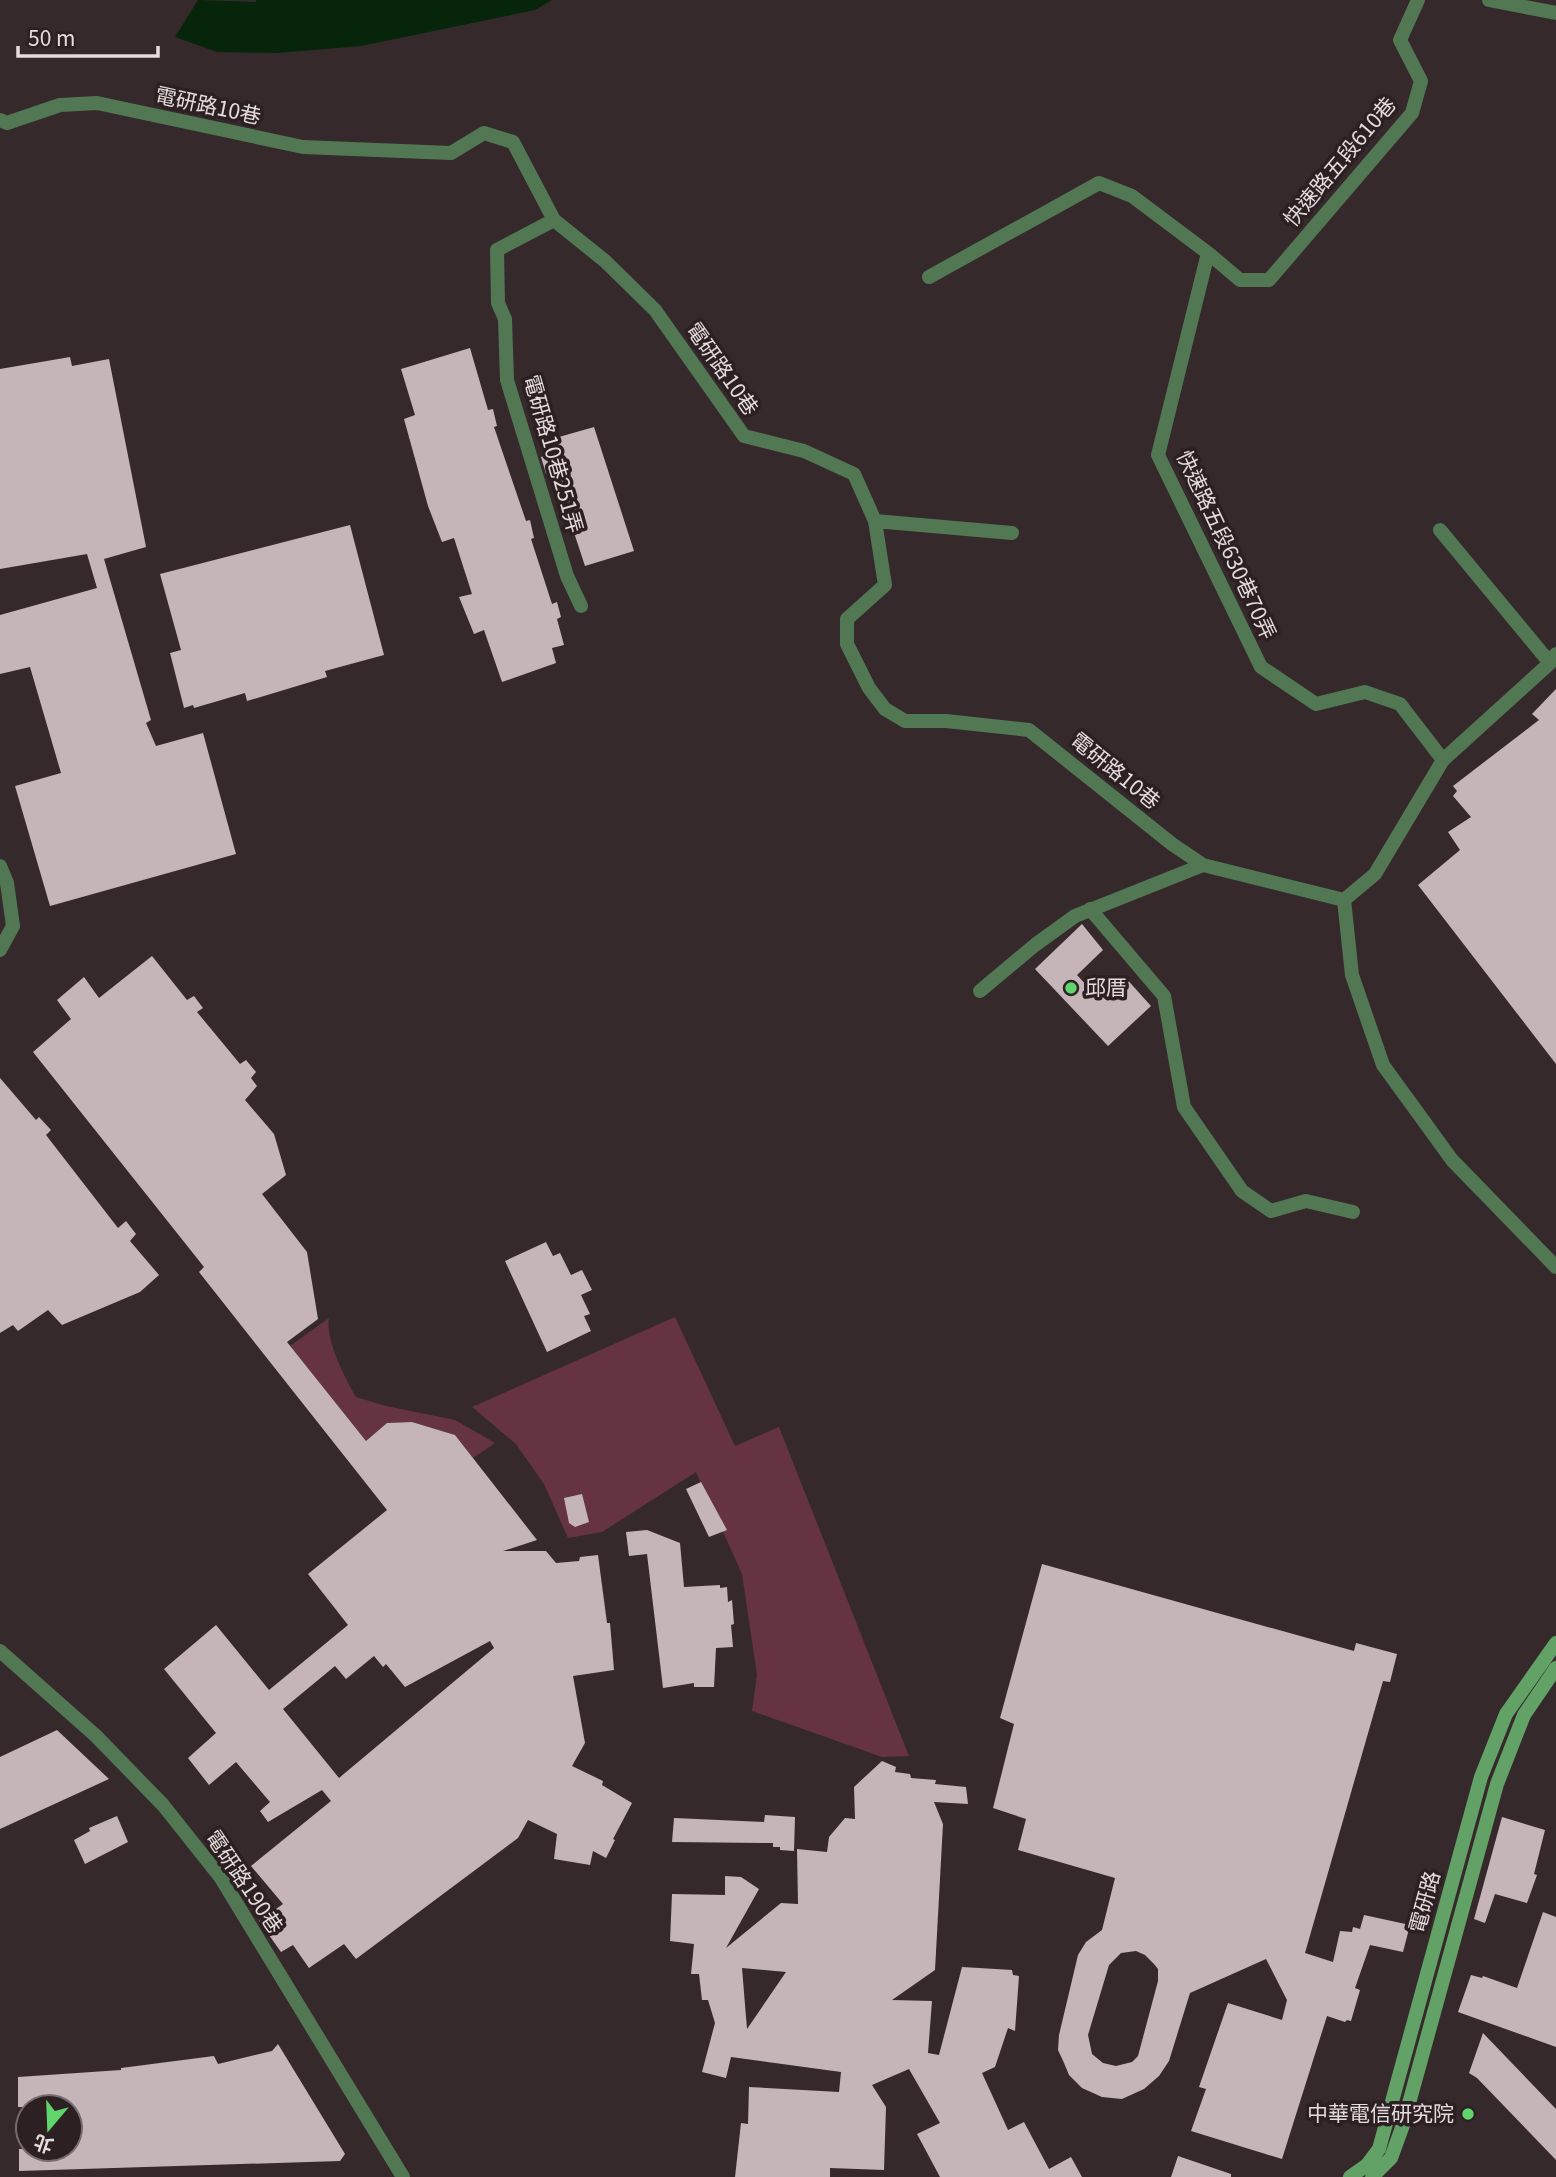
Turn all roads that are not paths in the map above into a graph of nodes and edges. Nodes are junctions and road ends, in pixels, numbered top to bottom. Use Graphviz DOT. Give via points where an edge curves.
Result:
graph roads {
  1 [pos="1418,0"];
  2 [pos="1489,0"];
  3 [pos="1556,13"];
  4 [pos="0,120"];
  5 [pos="554,220"];
  6 [pos="1209,253"];
  7 [pos="929,277"];
  8 [pos="875,521"];
  9 [pos="1440,530"];
  10 [pos="1012,533"];
  11 [pos="581,606"];
  12 [pos="1553,658"];
  13 [pos="1443,760"];
  14 [pos="1203,865"];
  15 [pos="0,866"];
  16 [pos="1344,900"];
  17 [pos="1090,909"];
  18 [pos="0,950"];
  19 [pos="980,991"];
  20 [pos="1353,1212"];
  21 [pos="1556,1267"];
  22 [pos="1556,1643"];
  23 [pos="0,1651"];
  24 [pos="1556,1668"];
  25 [pos="403,2177"];
  26 [pos="1350,2177"];
  27 [pos="1372,2177"];
  1 -- 6 [label="street, 快速路五段610巷" via="1400,40 1421,81 1412,113 1269,280 1240,280"];
  2 -- 3 [label="street"];
  4 -- 5 [label="street, 電研路10巷" via="7,123 60,105 97,103 303,147 451,153 484,133 513,142"];
  5 -- 8 [label="street, 電研路10巷" via="655,310 744,436 804,451 854,474"];
  5 -- 11 [label="street, 電研路10巷251弄" via="497,250 498,303 505,319 507,380 564,567"];
  6 -- 7 [label="street" via="1132,196 1099,183"];
  6 -- 13 [label="street, 快速路五段630巷70弄" via="1158,455 1261,667 1316,704 1365,692 1400,704"];
  8 -- 10 [label="street"];
  8 -- 14 [label="street, 電研路10巷" via="885,585 847,619 847,644 885,709 905,722 947,721 1029,730"];
  9 -- 12 [label="street"];
  12 -- 13 [label="street"];
  13 -- 16 [label="street" via="1374,874"];
  14 -- 16 [label="street, 電研路10巷"];
  14 -- 17 [label="street"];
  15 -- 18 [label="street" via="13,926"];
  16 -- 21 [label="street" via="1352,975 1383,1065 1452,1160"];
  17 -- 19 [label="street" via="1035,945"];
  17 -- 20 [label="street" via="1164,996 1184,1107 1242,1191 1270,1211 1306,1201"];
  22 -- 26 [label="street, 電研路" via="1506,1714 1481,1777 1379,2149"];
  23 -- 25 [label="street, 電研路190巷" via="96,1736 163,1805 221,1878"];
  24 -- 27 [label="street, 電研路" via="1524,1715 1497,1784 1403,2125 1391,2158"];
}
